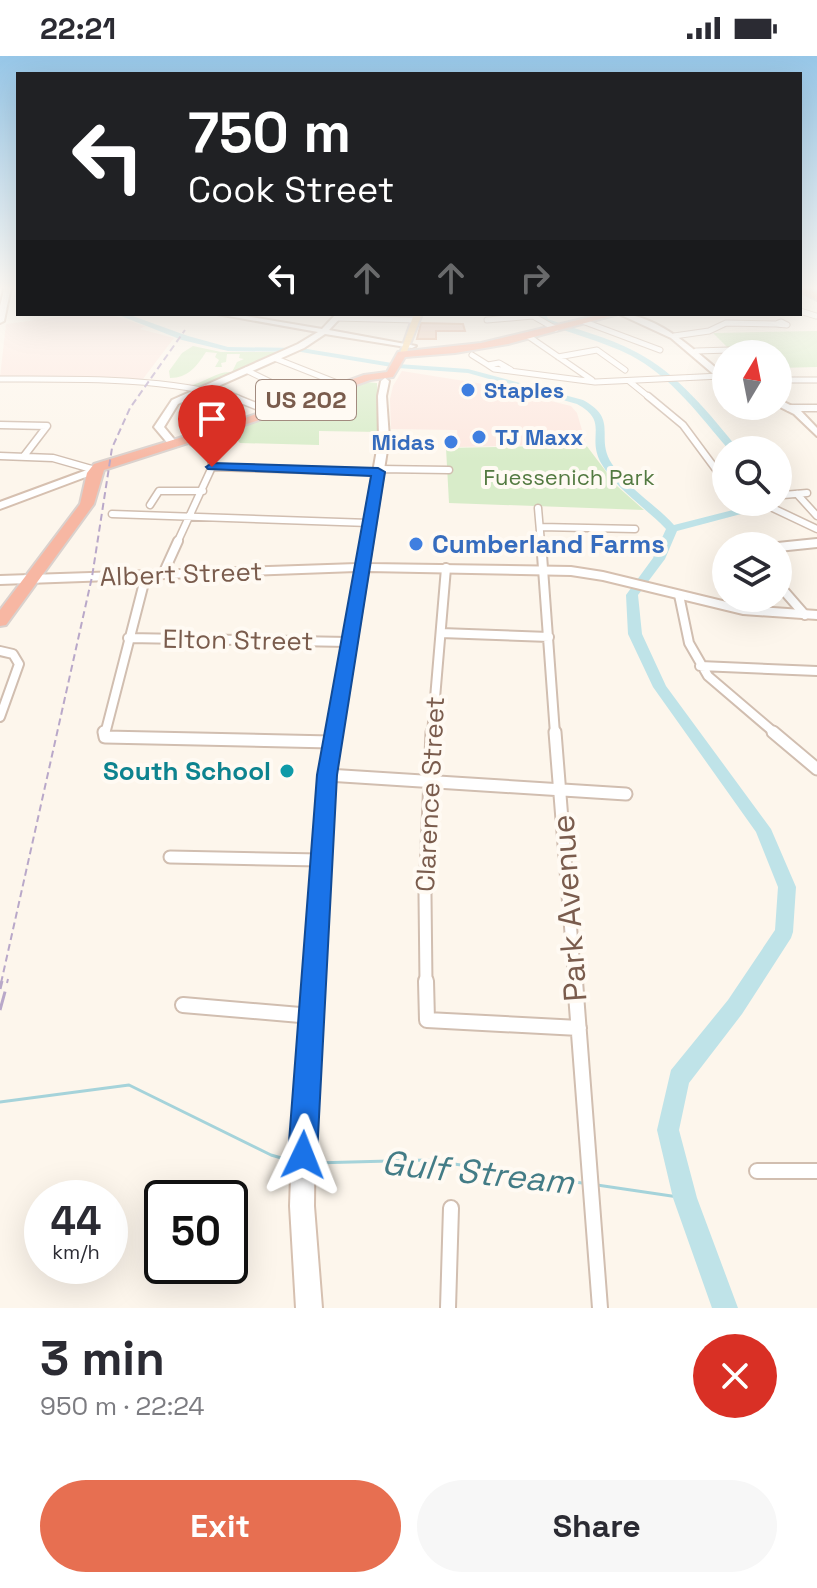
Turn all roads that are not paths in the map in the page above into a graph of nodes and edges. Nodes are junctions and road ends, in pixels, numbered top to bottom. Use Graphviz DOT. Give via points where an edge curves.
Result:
graph roads {
  1 [pos="304,344"];
  2 [pos="359,344"];
  3 [pos="407,344"];
  4 [pos="476,344"];
  5 [pos="540,344"];
  6 [pos="645,344"];
  7 [pos="686,344"];
  8 [pos="660,350"];
  9 [pos="696,351"];
  10 [pos="712,351"];
  11 [pos="472,355"];
  12 [pos="558,357"];
  13 [pos="274,358"];
  14 [pos="402,360"];
  15 [pos="712,365"];
  16 [pos="246,370"];
  17 [pos="625,370"];
  18 [pos="712,377"];
  19 [pos="0,379"];
  20 [pos="792,380"];
  21 [pos="817,380"];
  22 [pos="629,381"];
  23 [pos="595,382"];
  24 [pos="345,386"];
  25 [pos="203,389"];
  26 [pos="306,400"];
  27 [pos="792,408"];
  28 [pos="817,408"];
  29 [pos="792,411"];
  30 [pos="271,412"];
  31 [pos="0,425"];
  32 [pos="817,433"];
  33 [pos="188,439"];
  34 [pos="173,444"];
  35 [pos="0,456"];
  36 [pos="24,456"];
  37 [pos="712,464"];
  38 [pos="212,467"];
  39 [pos="95,470"];
  40 [pos="378,470"];
  41 [pos="449,470"];
  42 [pos="203,491"];
  43 [pos="807,493"];
  44 [pos="792,494"];
  45 [pos="797,494"];
  46 [pos="3,502"];
  47 [pos="150,505"];
  48 [pos="538,508"];
  49 [pos="112,514"];
  50 [pos="191,516"];
  51 [pos="789,516"];
  52 [pos="817,516"];
  53 [pos="369,523"];
  54 [pos="540,527"];
  55 [pos="635,529"];
  56 [pos="817,529"];
  57 [pos="817,543"];
  58 [pos="792,546"];
  59 [pos="362,567"];
  60 [pos="446,568"];
  61 [pos="543,570"];
  62 [pos="163,574"];
  63 [pos="146,575"];
  64 [pos="32,579"];
  65 [pos="0,580"];
  66 [pos="679,595"];
  67 [pos="792,597"];
  68 [pos="811,615"];
  69 [pos="0,621"];
  70 [pos="441,633"];
  71 [pos="549,637"];
  72 [pos="128,638"];
  73 [pos="348,642"];
  74 [pos="0,651"];
  75 [pos="700,666"];
  76 [pos="817,671"];
  77 [pos="0,717"];
  78 [pos="331,742"];
  79 [pos="817,769"];
  80 [pos="327,775"];
  81 [pos="430,782"];
  82 [pos="560,790"];
  83 [pos="626,794"];
  84 [pos="170,857"];
  85 [pos="320,860"];
  86 [pos="183,1005"];
  87 [pos="312,1016"];
  88 [pos="579,1028"];
  89 [pos="757,1171"];
  90 [pos="817,1171"];
  91 [pos="451,1208"];
  92 [pos="309,1308"];
  93 [pos="448,1308"];
  94 [pos="600,1308"];
  1 -- 13 [label="main road"];
  2 -- 14 [label="main road"];
  3 -- 14 [label="main road"];
  4 -- 14 [label="highway, US 202"];
  5 -- 12 [label="street"];
  6 -- 8 [label="street"];
  7 -- 9 [label="main road"];
  9 -- 10 [label="street"];
  9 -- 15 [label="main road"];
  11 -- 23 [label="street" via="488,365"];
  12 -- 17 [label="street" via="597,350"];
  12 -- 23 [label="street"];
  13 -- 16 [label="main road"];
  13 -- 24 [label="street"];
  14 -- 24 [label="highway, US 202"];
  14 -- 40 [label="main road" via="382,393 384,438"];
  16 -- 25 [label="main road"];
  16 -- 26 [label="street"];
  18 -- 22 [label="street"];
  19 -- 25 [label="street" via="106,380"];
  20 -- 21 [label="street"];
  22 -- 23 [label="street"];
  22 -- 37 [label="street" via="683,425"];
  24 -- 26 [label="highway, US 202"];
  25 -- 30 [label="street" via="228,393"];
  25 -- 34 [label="main road" via="175,402 161,422 161,433"];
  26 -- 30 [label="highway, US 202"];
  27 -- 28 [label="street"];
  29 -- 32 [label="main road"];
  30 -- 33 [label="highway, US 202"];
  31 -- 36 [label="street" via="47,426"];
  33 -- 34 [label="highway, US 202"];
  33 -- 38 [label="street" via="211,456"];
  34 -- 39 [label="highway, US 202"];
  35 -- 36 [label="street"];
  36 -- 39 [label="street"];
  38 -- 40 [label="street"];
  38 -- 42 [label="street"];
  39 -- 46 [label="main road"];
  39 -- 64 [label="highway" via="87,504"];
  40 -- 41 [label="street"];
  40 -- 53 [label="main road"];
  42 -- 47 [label="street" via="159,491"];
  42 -- 50 [label="street"];
  43 -- 45 [label="street"];
  44 -- 45 [label="street"];
  45 -- 52 [label="street"];
  48 -- 54 [label="street, Park Avenue"];
  49 -- 50 [label="street"];
  50 -- 53 [label="street"];
  50 -- 62 [label="street"];
  51 -- 56 [label="street"];
  53 -- 59 [label="main road"];
  54 -- 55 [label="street"];
  54 -- 61 [label="street, Park Avenue"];
  57 -- 58 [label="street"];
  59 -- 60 [label="main road, Albert Street"];
  59 -- 62 [label="main road, Albert Street"];
  59 -- 73 [label="main road"];
  60 -- 61 [label="main road, Albert Street"];
  60 -- 70 [label="street, Clarence Street"];
  61 -- 66 [label="main road, Albert Street" via="603,576"];
  61 -- 71 [label="street, Park Avenue"];
  62 -- 63 [label="main road, Albert Street"];
  63 -- 64 [label="main road, Albert Street"];
  63 -- 72 [label="street"];
  64 -- 65 [label="main road, Albert Street"];
  64 -- 69 [label="highway"];
  66 -- 68 [label="main road, Albert Street" via="743,610"];
  66 -- 75 [label="street" via="689,643"];
  67 -- 68 [label="street"];
  70 -- 71 [label="street"];
  70 -- 81 [label="street, Clarence Street"];
  71 -- 82 [label="street, Park Avenue"];
  72 -- 73 [label="street, Elton Street"];
  72 -- 78 [label="street" via="105,737"];
  73 -- 78 [label="main road"];
  74 -- 77 [label="street" via="13,654 19,664"];
  75 -- 76 [label="street"];
  75 -- 79 [label="street"];
  78 -- 80 [label="main road"];
  80 -- 81 [label="street"];
  80 -- 85 [label="main road"];
  81 -- 82 [label="street"];
  81 -- 88 [label="street, Clarence Street" via="427,1020"];
  82 -- 83 [label="street"];
  82 -- 88 [label="street, Park Avenue"];
  84 -- 85 [label="street"];
  85 -- 87 [label="main road"];
  86 -- 87 [label="street"];
  87 -- 92 [label="main road" via="302,1163"];
  88 -- 94 [label="street, Park Avenue"];
  89 -- 90 [label="street"];
  91 -- 93 [label="street"];
}
